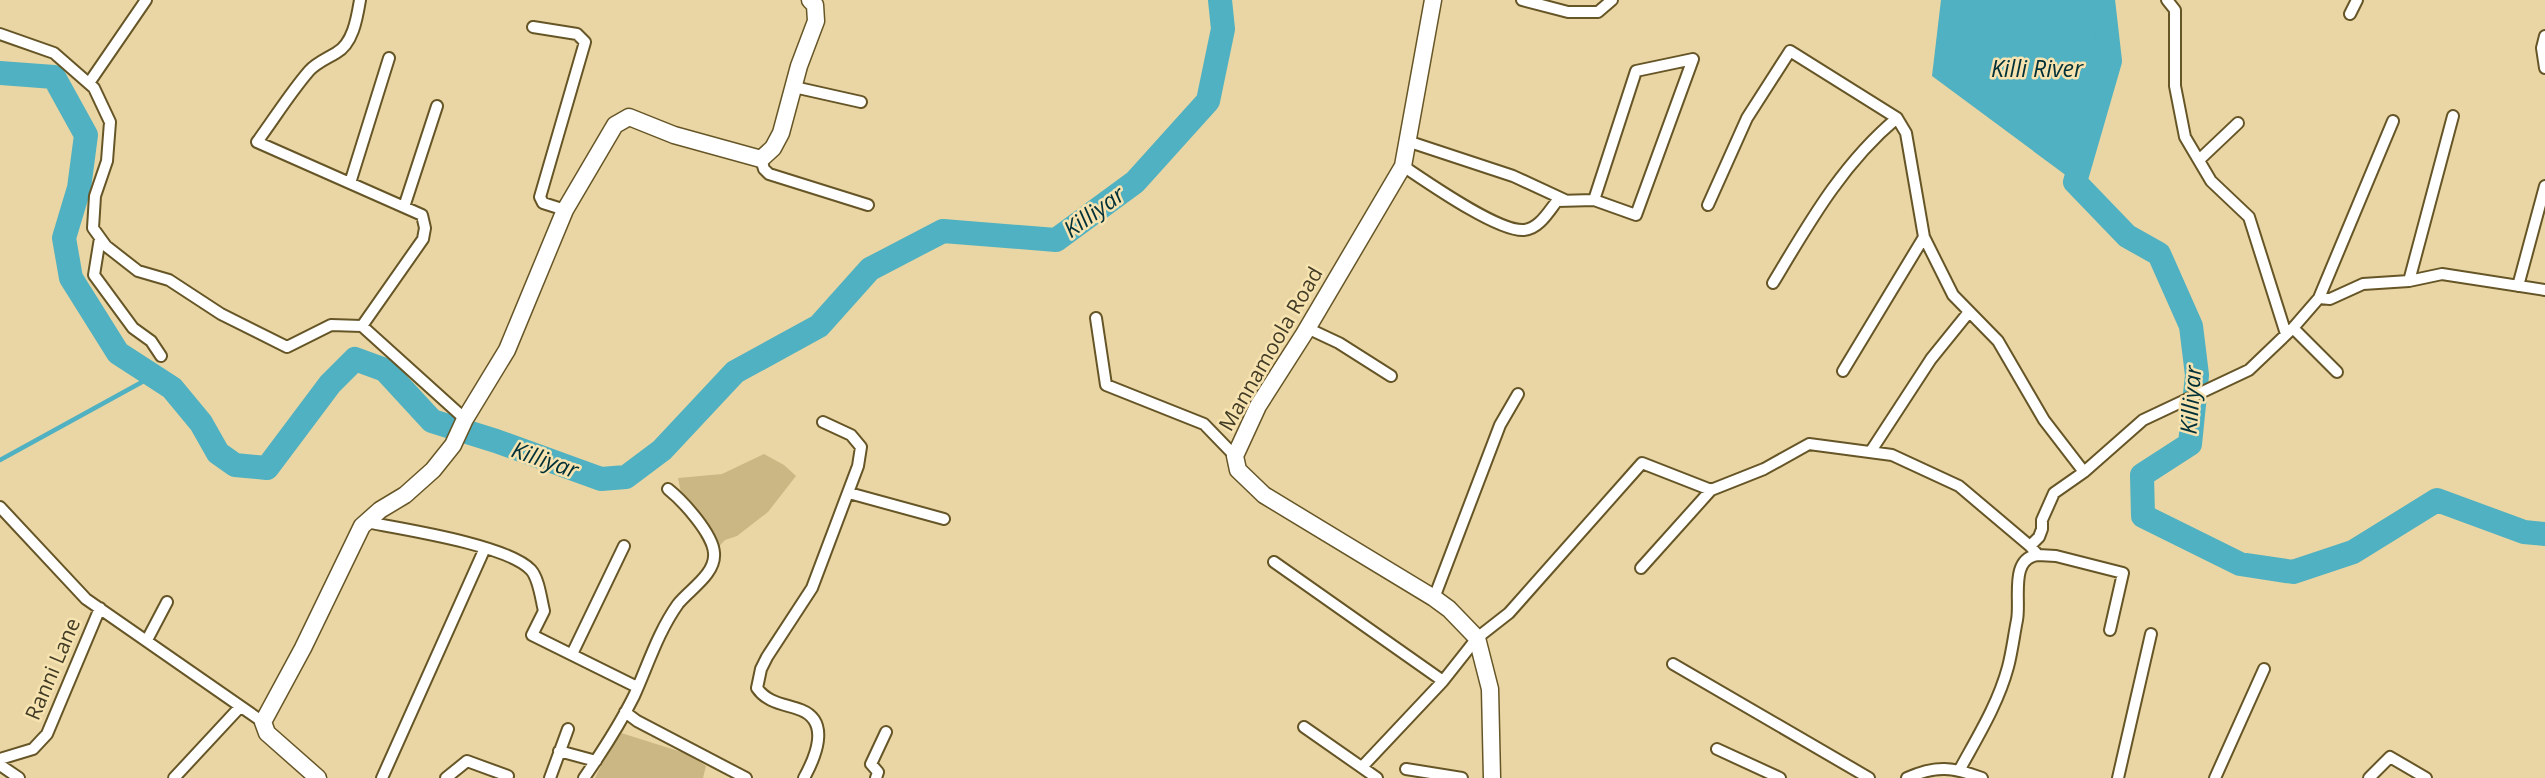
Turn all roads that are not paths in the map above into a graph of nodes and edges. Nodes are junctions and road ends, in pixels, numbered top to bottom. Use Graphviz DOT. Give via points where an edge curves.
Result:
graph roads {
  1 [pos="146,0"];
  2 [pos="360,0"];
  3 [pos="1433,0"];
  4 [pos="1522,0"];
  5 [pos="1612,0"];
  6 [pos="2166,0"];
  7 [pos="2357,0"];
  8 [pos="814,2"];
  9 [pos="2350,14"];
  10 [pos="533,27"];
  11 [pos="0,34"];
  12 [pos="2545,36"];
  13 [pos="389,58"];
  14 [pos="2544,68"];
  15 [pos="89,83"];
  16 [pos="794,87"];
  17 [pos="861,102"];
  18 [pos="437,106"];
  19 [pos="2454,116"];
  20 [pos="1897,118"];
  21 [pos="2393,121"];
  22 [pos="2238,123"];
  23 [pos="1407,141"];
  24 [pos="761,159"];
  25 [pos="2199,160"];
  26 [pos="1403,166"];
  27 [pos="350,183"];
  28 [pos="2545,186"];
  29 [pos="1594,200"];
  30 [pos="1569,201"];
  31 [pos="868,205"];
  32 [pos="1708,205"];
  33 [pos="404,207"];
  34 [pos="565,210"];
  35 [pos="1924,237"];
  36 [pos="100,238"];
  37 [pos="2409,281"];
  38 [pos="1773,283"];
  39 [pos="2518,286"];
  40 [pos="2545,290"];
  41 [pos="2319,298"];
  42 [pos="1969,312"];
  43 [pos="1096,318"];
  44 [pos="362,326"];
  45 [pos="1307,328"];
  46 [pos="2289,331"];
  47 [pos="162,356"];
  48 [pos="1843,370"];
  49 [pos="2337,372"];
  50 [pos="1391,376"];
  51 [pos="1518,394"];
  52 [pos="465,419"];
  53 [pos="823,422"];
  54 [pos="1871,451"];
  55 [pos="1235,456"];
  56 [pos="2084,472"];
  57 [pos="668,489"];
  58 [pos="1711,490"];
  59 [pos="849,493"];
  60 [pos="0,507"];
  61 [pos="944,519"];
  62 [pos="366,522"];
  63 [pos="2030,545"];
  64 [pos="624,546"];
  65 [pos="485,548"];
  66 [pos="2038,555"];
  67 [pos="1274,562"];
  68 [pos="1641,568"];
  69 [pos="1434,598"];
  70 [pos="167,602"];
  71 [pos="100,608"];
  72 [pos="2110,631"];
  73 [pos="2151,634"];
  74 [pos="1477,638"];
  75 [pos="147,640"];
  76 [pos="572,654"];
  77 [pos="1673,664"];
  78 [pos="2264,668"];
  79 [pos="1443,681"];
  80 [pos="638,687"];
  81 [pos="240,707"];
  82 [pos="625,712"];
  83 [pos="263,722"];
  84 [pos="1304,727"];
  85 [pos="568,729"];
  86 [pos="886,732"];
  87 [pos="1717,749"];
  88 [pos="559,751"];
  89 [pos="0,759"];
  90 [pos="596,761"];
  91 [pos="0,765"];
  92 [pos="1362,767"];
  93 [pos="1406,769"];
  94 [pos="1959,769"];
  95 [pos="508,776"];
  96 [pos="19,778"];
  97 [pos="174,778"];
  98 [pos="317,778"];
  99 [pos="382,778"];
  100 [pos="446,778"];
  101 [pos="550,778"];
  102 [pos="584,778"];
  103 [pos="746,778"];
  104 [pos="804,778"];
  105 [pos="876,778"];
  106 [pos="1377,778"];
  107 [pos="1462,778"];
  108 [pos="1492,778"];
  109 [pos="1780,778"];
  110 [pos="1870,778"];
  111 [pos="1907,778"];
  112 [pos="1982,778"];
  113 [pos="2118,778"];
  114 [pos="2215,778"];
  115 [pos="2369,778"];
  116 [pos="2426,778"];
  1 -- 15 [label="street"];
  2 -- 27 [label="street" via="345,46 311,69 257,142"];
  3 -- 23 [label="street, Mannamoola Road"];
  4 -- 5 [label="street" via="1568,12 1598,12"];
  6 -- 25 [label="street" via="2175,10 2175,86 2185,137"];
  7 -- 9 [label="street"];
  8 -- 16 [label="street" via="816,21"];
  10 -- 34 [label="street" via="579,35 586,44 540,197 543,203"];
  11 -- 15 [label="street" via="54,53"];
  12 -- 14 [label="street"];
  13 -- 27 [label="street"];
  15 -- 36 [label="street" via="110,122 107,161 95,196 93,228"];
  16 -- 17 [label="street"];
  16 -- 24 [label="street" via="781,133"];
  18 -- 33 [label="street"];
  19 -- 37 [label="street"];
  20 -- 32 [label="street" via="1790,51 1747,118"];
  20 -- 35 [label="street" via="1906,133"];
  20 -- 38 [label="street" via="1830,189"];
  21 -- 41 [label="street"];
  22 -- 25 [label="street"];
  23 -- 26 [label="street, Mannamoola Road"];
  23 -- 30 [label="street" via="1513,176"];
  24 -- 31 [label="street" via="769,174"];
  24 -- 34 [label="street" via="674,135 629,117 614,125"];
  25 -- 46 [label="street" via="2211,181 2249,217"];
  26 -- 30 [label="street" via="1502,225 1524,230 1536,226 1557,201"];
  26 -- 45 [label="street, Mannamoola Road"];
  27 -- 33 [label="street"];
  28 -- 39 [label="street"];
  29 -- 29 [label="street" via="1636,215 1693,59 1636,71"];
  29 -- 30 [label="street"];
  33 -- 44 [label="street" via="422,215 424,239"];
  34 -- 52 [label="street" via="507,350"];
  35 -- 42 [label="street" via="1953,295"];
  35 -- 48 [label="street"];
  36 -- 44 [label="street" via="138,271 169,280 221,314 287,347 331,325"];
  36 -- 47 [label="street" via="94,275 133,328"];
  37 -- 39 [label="street" via="2442,274"];
  37 -- 41 [label="street" via="2362,284 2330,299"];
  39 -- 40 [label="street"];
  41 -- 46 [label="street"];
  42 -- 54 [label="street" via="1931,359"];
  42 -- 56 [label="street" via="1998,341 2044,420"];
  43 -- 55 [label="street" via="1106,385 1204,424"];
  44 -- 52 [label="street"];
  45 -- 50 [label="street"];
  45 -- 55 [label="street, Mannamoola Road" via="1258,406"];
  46 -- 49 [label="street"];
  46 -- 56 [label="street" via="2249,370 2143,420"];
  51 -- 69 [label="street" via="1500,425"];
  52 -- 62 [label="street" via="453,445 433,470"];
  53 -- 59 [label="street" via="851,435 861,447"];
  54 -- 58 [label="street" via="1809,444 1764,469"];
  54 -- 63 [label="street" via="1892,454 1959,486"];
  55 -- 69 [label="street, Mannamoola Road" via="1238,470 1264,495"];
  56 -- 63 [label="street" via="2054,493 2039,537"];
  57 -- 80 [label="street" via="683,501 715,555 710,570 679,604 658,638"];
  58 -- 68 [label="street"];
  58 -- 74 [label="street" via="1642,463 1510,613"];
  59 -- 61 [label="street"];
  59 -- 104 [label="street" via="812,588 767,657 757,688 763,697 805,712 815,722 819,740"];
  60 -- 71 [label="street"];
  62 -- 65 [label="street"];
  62 -- 83 [label="street"];
  63 -- 66 [label="street"];
  64 -- 76 [label="street"];
  65 -- 76 [label="street" via="519,559 533,572 544,611 532,635"];
  65 -- 99 [label="street"];
  66 -- 72 [label="street" via="2123,573"];
  66 -- 94 [label="street" via="2024,561 2007,669 1992,710"];
  67 -- 79 [label="street"];
  69 -- 74 [label="street, Mannamoola Road"];
  70 -- 75 [label="street"];
  71 -- 75 [label="street"];
  71 -- 89 [label="street, Ranni Lane" via="47,734 33,749"];
  73 -- 113 [label="street"];
  74 -- 79 [label="street"];
  74 -- 108 [label="street, Mannamoola Road" via="1490,689"];
  75 -- 81 [label="street"];
  76 -- 80 [label="street"];
  77 -- 110 [label="street"];
  78 -- 114 [label="street"];
  79 -- 92 [label="street"];
  80 -- 82 [label="street"];
  81 -- 83 [label="street"];
  81 -- 97 [label="street"];
  82 -- 90 [label="street"];
  82 -- 103 [label="street"];
  83 -- 98 [label="street" via="267,733"];
  84 -- 92 [label="street"];
  85 -- 88 [label="street"];
  86 -- 105 [label="street" via="871,764 878,771"];
  87 -- 109 [label="street"];
  88 -- 90 [label="street"];
  88 -- 101 [label="street"];
  90 -- 102 [label="street"];
  91 -- 96 [label="street"];
  92 -- 106 [label="street"];
  93 -- 107 [label="street"];
  94 -- 111 [label="street" via="1946,767"];
  94 -- 112 [label="street"];
  95 -- 100 [label="street" via="467,761"];
  115 -- 116 [label="street" via="2390,757"];
}
